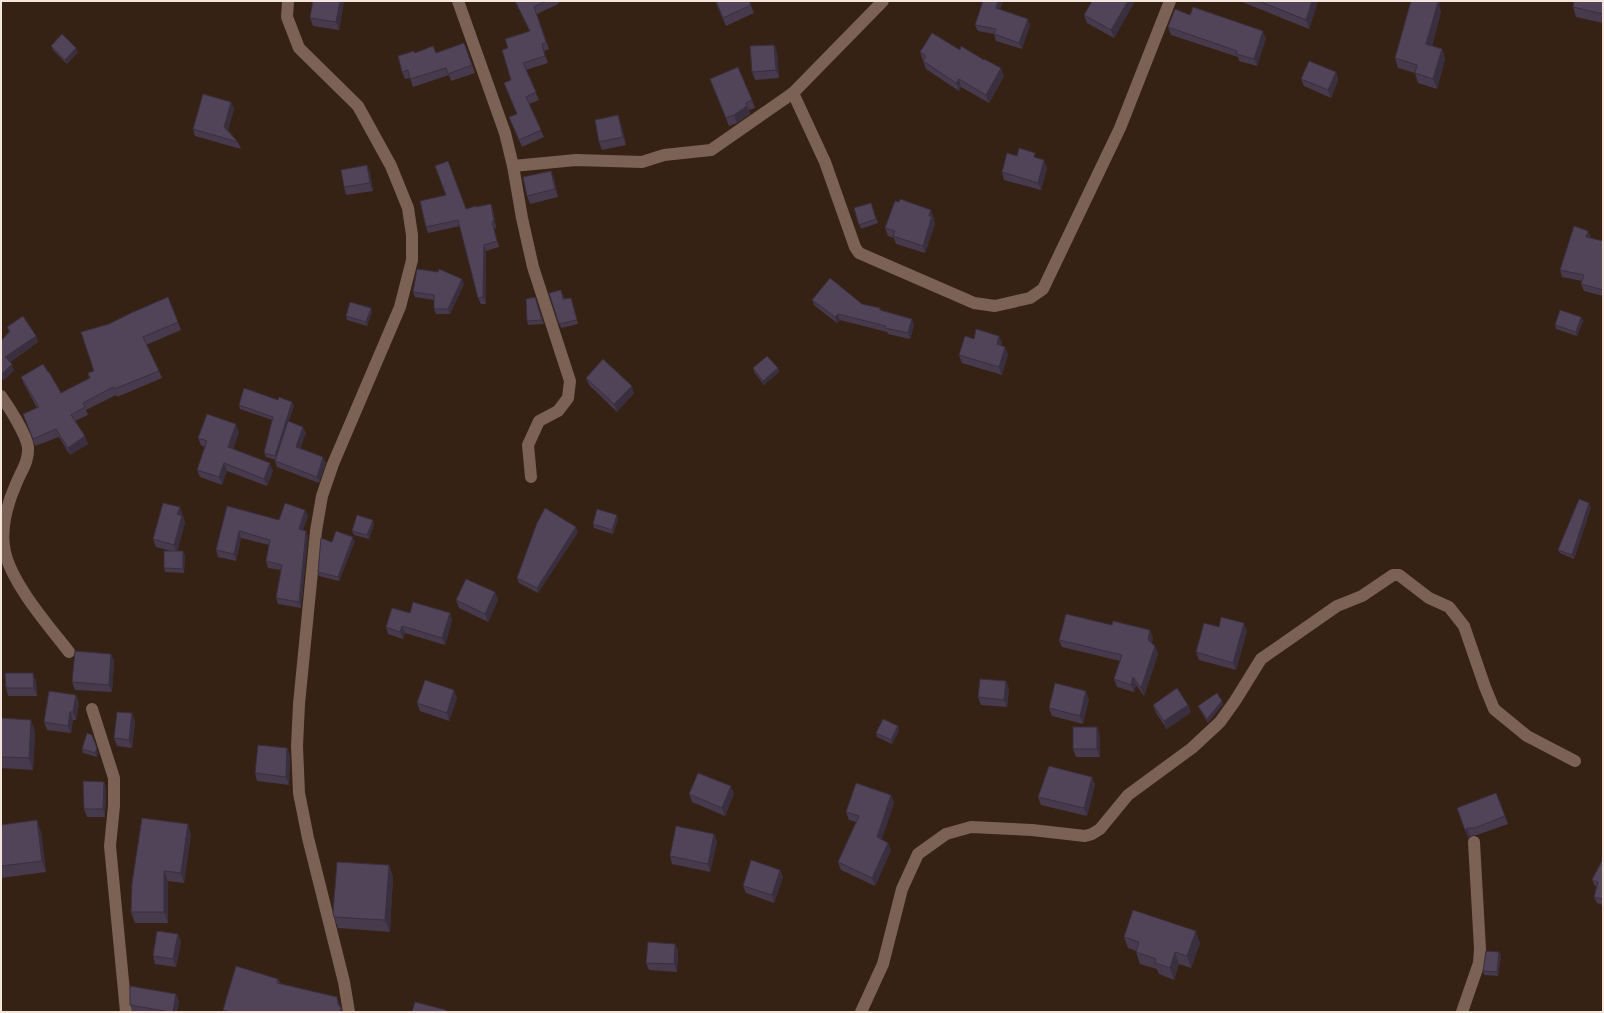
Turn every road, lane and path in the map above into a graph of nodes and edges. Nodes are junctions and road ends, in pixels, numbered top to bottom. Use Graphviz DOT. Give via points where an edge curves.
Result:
graph roads {
  1 [pos="288,1"];
  2 [pos="458,1"];
  3 [pos="884,1"];
  4 [pos="1170,1"];
  5 [pos="794,93"];
  6 [pos="513,166"];
  7 [pos="1,396"];
  8 [pos="532,477"];
  9 [pos="68,652"];
  10 [pos="92,709"];
  11 [pos="1575,761"];
  12 [pos="1474,842"];
  13 [pos="126,1012"];
  14 [pos="350,1012"];
  15 [pos="861,1012"];
  16 [pos="1462,1012"];
  1 -- 14 [label="street" via="287,17 299,48 358,106 391,166 408,208 412,235 412,260 400,307 333,464 322,496 298,704 299,792"];
  2 -- 6 [label="street" via="505,134"];
  3 -- 5 [label="street"];
  4 -- 5 [label="street" via="1120,128 1044,288 1030,298 995,306 974,303 859,254 825,162"];
  5 -- 6 [label="street" via="711,150 664,155 642,162 576,160"];
  6 -- 8 [label="street" via="533,267 570,381 568,398 558,411 539,420 528,445"];
  7 -- 9 [label="street" via="12,410 28,446 27,459 10,497 3,528 4,552 14,578"];
  10 -- 13 [label="street" via="114,778 110,846"];
  11 -- 15 [label="street" via="1527,736 1494,709 1464,626 1449,607 1429,598 1399,574 1393,575 1362,596 1337,606 1261,659 1220,722 1192,748 1128,795 1100,829 1092,834 1085,836 971,827 946,834 918,854 902,889 883,964"];
  12 -- 16 [label="street" via="1479,963"];
}
